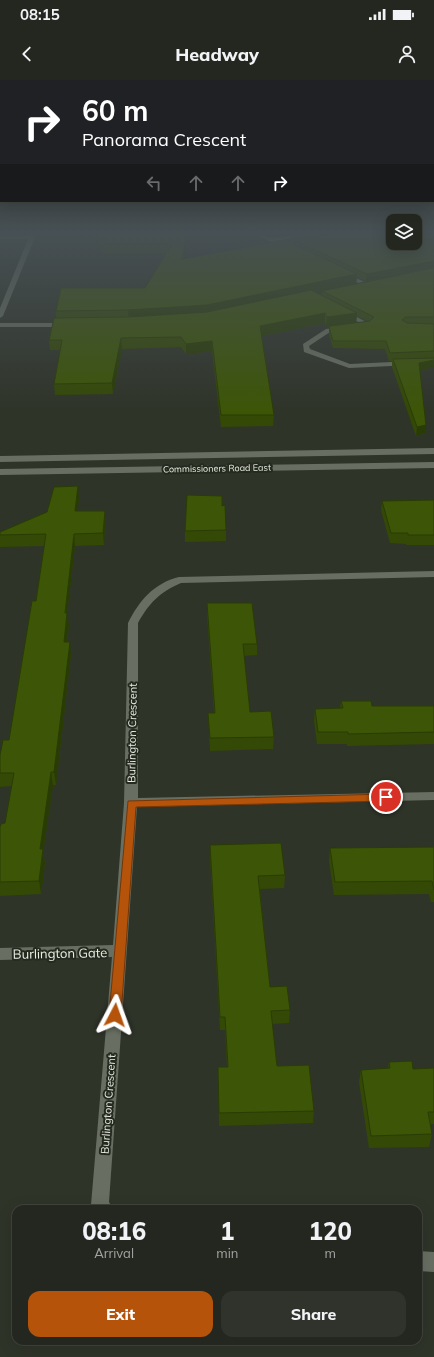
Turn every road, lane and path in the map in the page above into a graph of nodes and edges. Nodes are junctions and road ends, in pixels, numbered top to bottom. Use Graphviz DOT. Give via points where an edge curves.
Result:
graph roads {
  1 [pos="10,292"];
  2 [pos="335,308"];
  3 [pos="0,316"];
  4 [pos="0,325"];
  5 [pos="72,325"];
  6 [pos="434,362"];
  7 [pos="0,451"];
  8 [pos="434,451"];
  9 [pos="37,458"];
  10 [pos="0,459"];
  11 [pos="434,465"];
  12 [pos="0,472"];
  13 [pos="14,472"];
  14 [pos="0,478"];
  15 [pos="434,574"];
  16 [pos="434,796"];
  17 [pos="131,803"];
  18 [pos="120,951"];
  19 [pos="0,954"];
  20 [pos="100,1205"];
  21 [pos="422,1261"];
  22 [pos="434,1262"];
  1 -- 3 [label="street"];
  2 -- 6 [label="street" via="369,325 328,330 305,344 307,350 349,366"];
  4 -- 5 [label="street"];
  7 -- 9 [label="street"];
  8 -- 9 [label="street, Commissioners Road East"];
  9 -- 10 [label="street, Commissioners Road East"];
  11 -- 13 [label="street, Commissioners Road East"];
  12 -- 13 [label="street, Commissioners Road East"];
  13 -- 14 [label="street"];
  15 -- 17 [label="street, Burlington Crescent" via="205,578 179,580 160,588 144,601 134,623"];
  16 -- 17 [label="street"];
  17 -- 18 [label="street, Burlington Crescent"];
  18 -- 19 [label="street, Burlington Gate"];
  18 -- 20 [label="street, Burlington Crescent"];
  21 -- 22 [label="street"];
}
